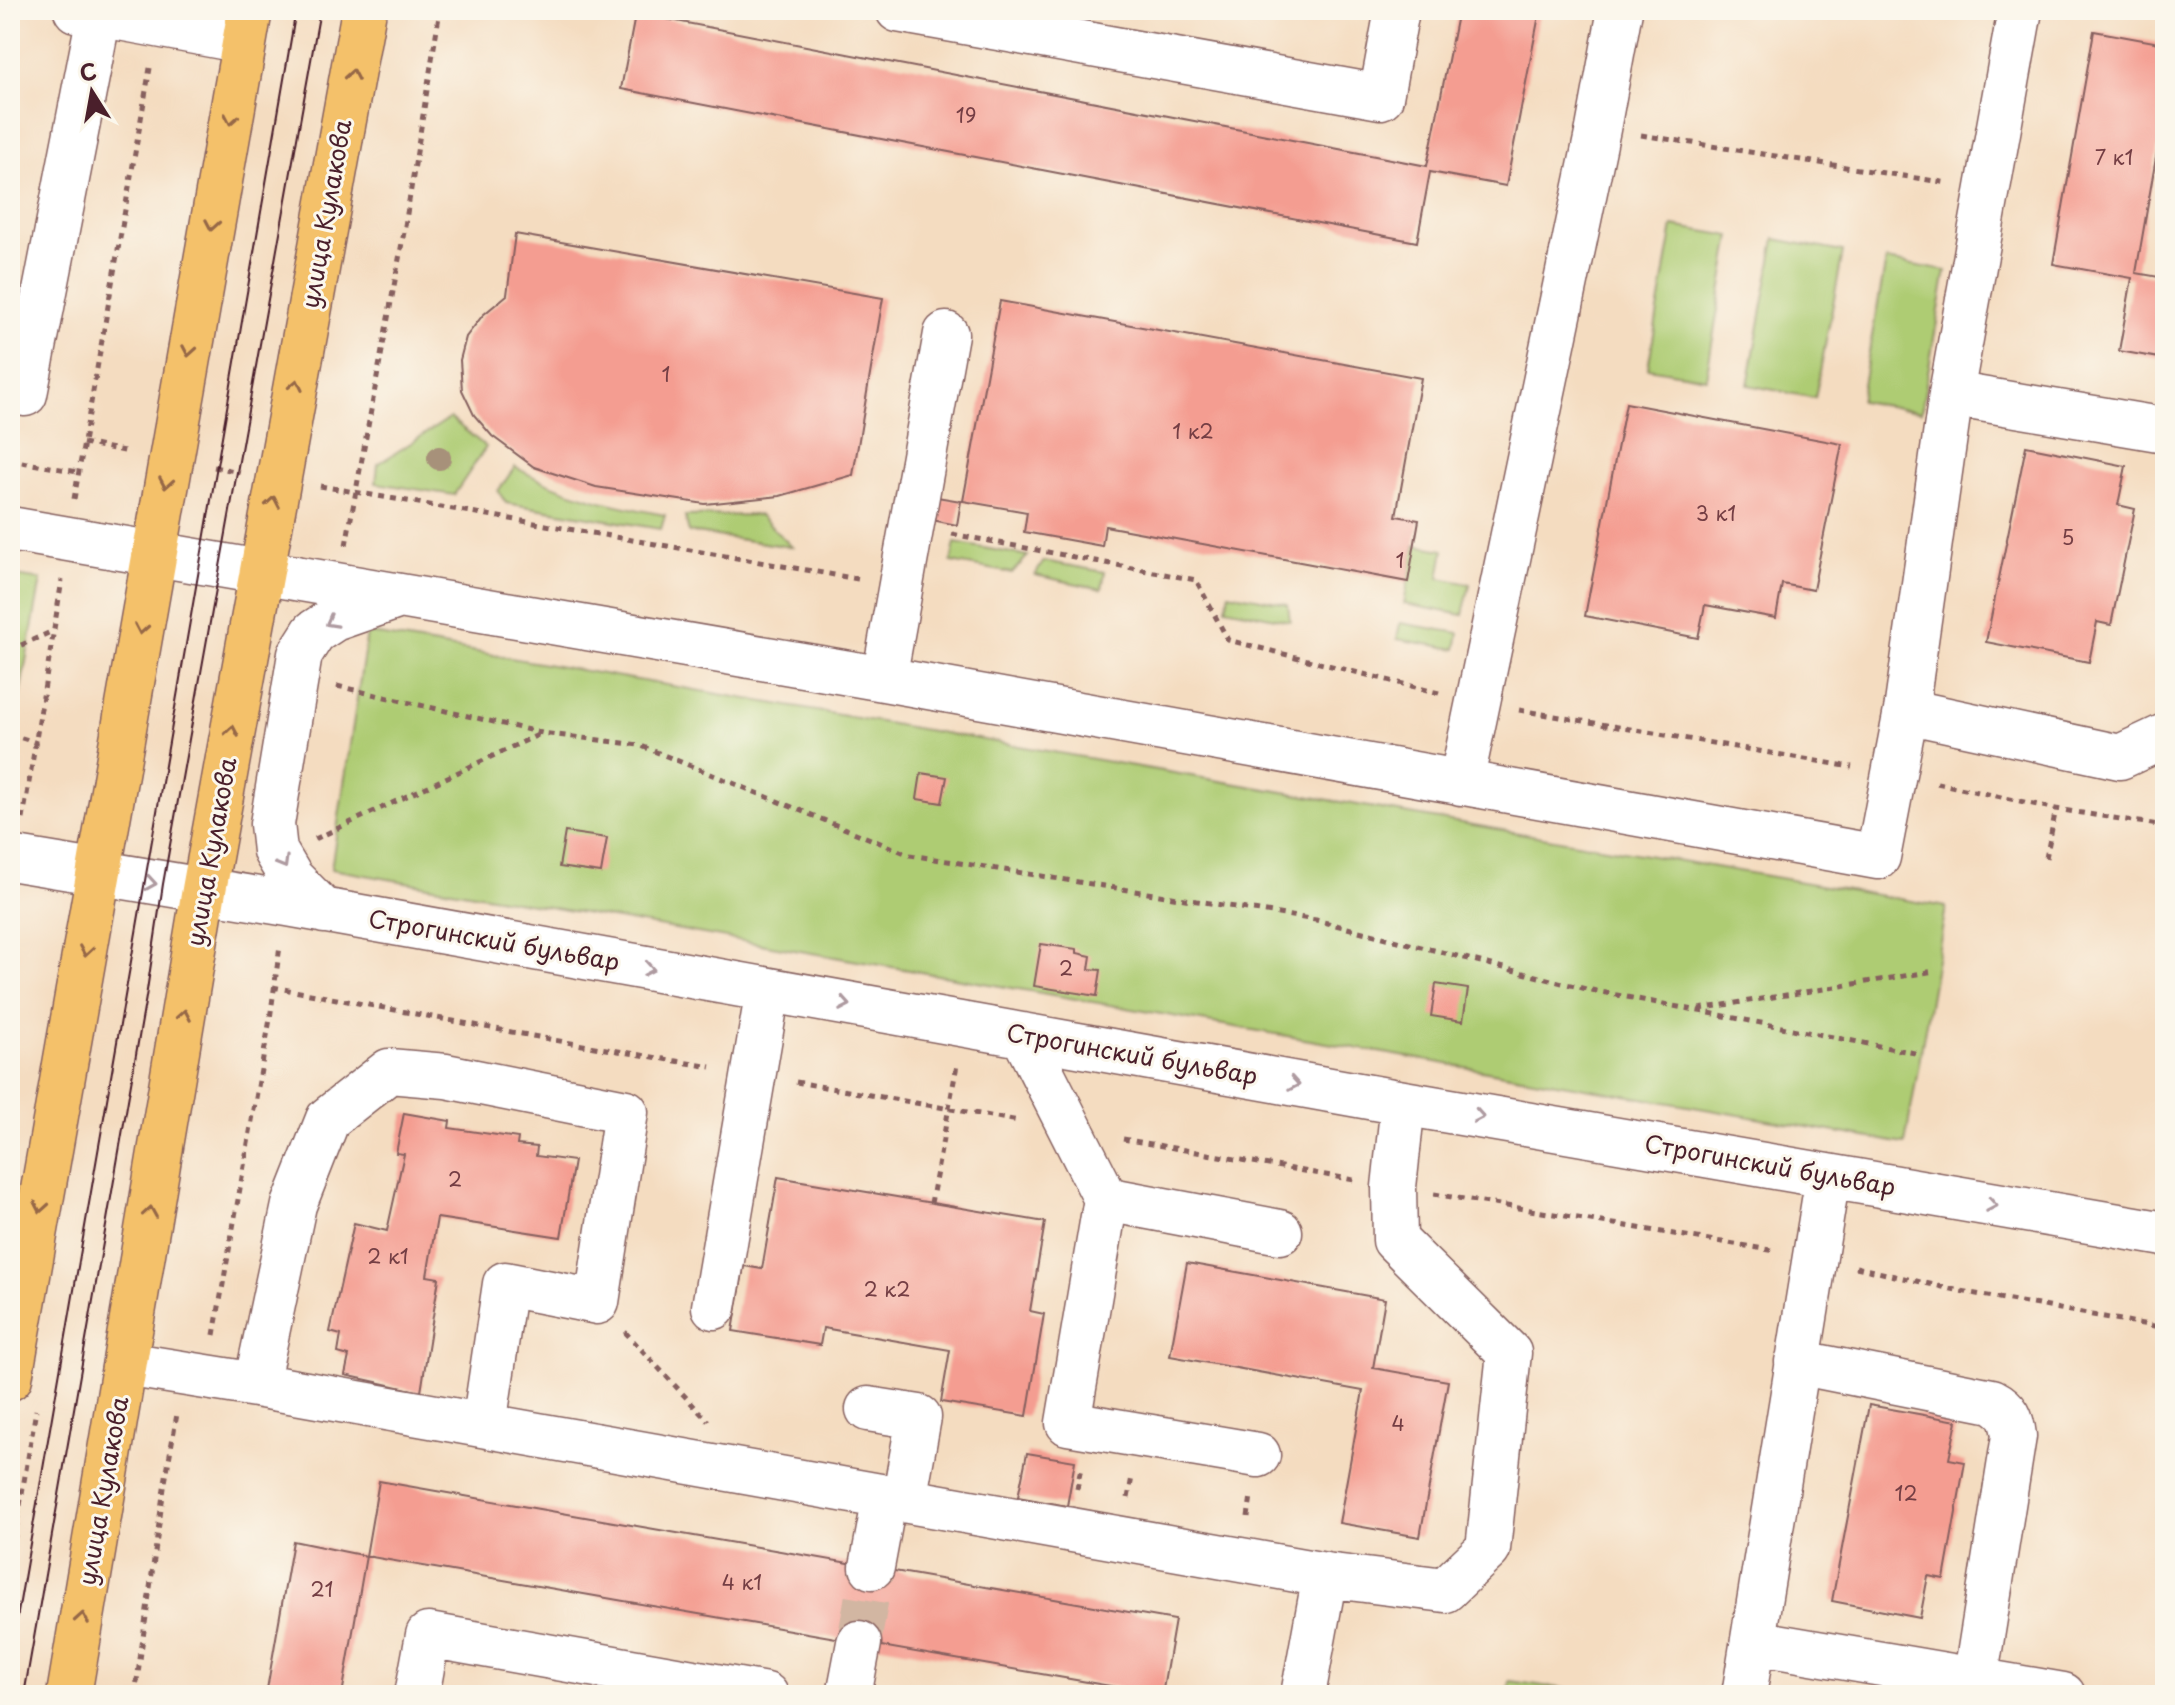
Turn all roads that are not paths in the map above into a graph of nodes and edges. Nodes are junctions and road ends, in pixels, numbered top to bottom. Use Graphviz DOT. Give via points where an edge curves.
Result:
graph roads {
  1 [pos="364,10"];
  2 [pos="898,10"];
  3 [pos="1397,10"];
  4 [pos="1620,10"];
  5 [pos="2020,10"];
  6 [pos="87,12"];
  7 [pos="247,26"];
  8 [pos="946,334"];
  9 [pos="10,392"];
  10 [pos="1951,394"];
  11 [pos="2165,430"];
  12 [pos="10,529"];
  13 [pos="154,552"];
  14 [pos="261,570"];
  15 [pos="404,595"];
  16 [pos="884,679"];
  17 [pos="1906,711"];
  18 [pos="2165,736"];
  19 [pos="1461,783"];
  20 [pos="13,859"];
  21 [pos="99,875"];
  22 [pos="204,890"];
  23 [pos="324,911"];
  24 [pos="768,990"];
  25 [pos="1023,1035"];
  26 [pos="1403,1103"];
  27 [pos="1828,1176"];
  28 [pos="1106,1199"];
  29 [pos="1280,1232"];
  30 [pos="2165,1234"];
  31 [pos="714,1307"];
  32 [pos="1797,1362"];
  33 [pos="125,1364"];
  34 [pos="256,1385"];
  35 [pos="24,1388"];
  36 [pos="868,1409"];
  37 [pos="484,1425"];
  38 [pos="1258,1455"];
  39 [pos="895,1499"];
  40 [pos="872,1567"];
  41 [pos="1325,1575"];
  42 [pos="1753,1642"];
  43 [pos="859,1643"];
  44 [pos="1975,1681"];
  45 [pos="69,1695"];
  46 [pos="417,1695"];
  47 [pos="766,1695"];
  48 [pos="849,1695"];
  49 [pos="1303,1695"];
  50 [pos="1744,1695"];
  51 [pos="2063,1695"];
  14 -- 1 [label="main road, улица Кулакова, one-way"];
  2 -- 3 [label="street" via="1381,97"];
  4 -- 19 [label="street"];
  5 -- 10 [label="street"];
  6 -- 7 [label="street" via="157,27"];
  6 -- 9 [label="street" via="25,394"];
  7 -- 13 [label="main road, one-way"];
  8 -- 16 [label="street"];
  10 -- 11 [label="street"];
  10 -- 17 [label="street"];
  12 -- 13 [label="street"];
  13 -- 14 [label="street"];
  13 -- 21 [label="main road, one-way"];
  14 -- 15 [label="street"];
  22 -- 14 [label="main road, улица Кулакова, one-way"];
  15 -- 16 [label="street"];
  15 -- 23 [label="street, one-way" via="334,619 314,632 300,654 272,824 275,851 291,878"];
  16 -- 19 [label="street"];
  17 -- 18 [label="street" via="2120,757"];
  17 -- 19 [label="street" via="1878,857"];
  20 -- 21 [label="street, Строгинский бульвар"];
  21 -- 22 [label="street, Строгинский бульвар, one-way"];
  21 -- 35 [label="main road, one-way"];
  22 -- 23 [label="street, Строгинский бульвар"];
  33 -- 22 [label="main road, улица Кулакова, one-way"];
  23 -- 24 [label="street, Строгинский бульвар, one-way"];
  24 -- 25 [label="street, Строгинский бульвар, one-way"];
  24 -- 31 [label="street"];
  25 -- 26 [label="street, Строгинский бульвар, one-way"];
  25 -- 28 [label="street"];
  26 -- 27 [label="street, Строгинский бульвар, one-way"];
  26 -- 41 [label="street" via="1394,1187 1395,1240 1509,1353 1488,1549 1445,1590"];
  27 -- 30 [label="street, Строгинский бульвар, one-way"];
  27 -- 32 [label="street"];
  28 -- 29 [label="street"];
  28 -- 38 [label="street" via="1068,1423"];
  32 -- 42 [label="street"];
  32 -- 44 [label="street" via="1992,1401 2012,1419 2014,1436"];
  33 -- 34 [label="street"];
  45 -- 33 [label="main road, улица Кулакова, one-way"];
  34 -- 37 [label="street"];
  34 -- 37 [label="street" via="294,1205 328,1119 389,1071 446,1076 626,1112 597,1302 505,1284"];
  36 -- 39 [label="street" via="919,1417"];
  37 -- 39 [label="street"];
  39 -- 40 [label="street"];
  39 -- 41 [label="street"];
  41 -- 49 [label="street"];
  42 -- 44 [label="street"];
  42 -- 50 [label="street"];
  43 -- 48 [label="street"];
  44 -- 51 [label="street"];
  46 -- 47 [label="street" via="428,1635"];
}
